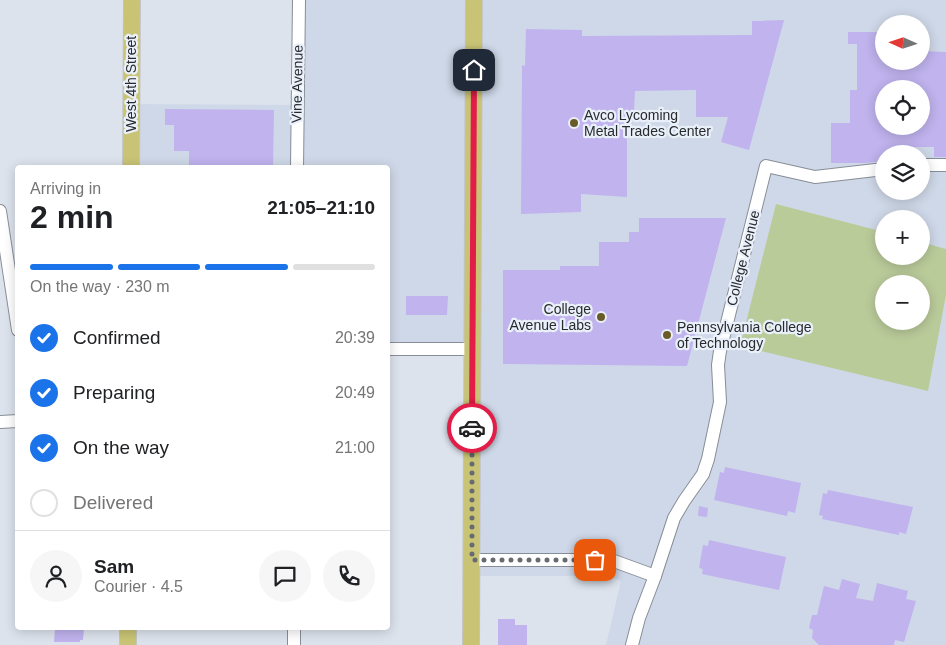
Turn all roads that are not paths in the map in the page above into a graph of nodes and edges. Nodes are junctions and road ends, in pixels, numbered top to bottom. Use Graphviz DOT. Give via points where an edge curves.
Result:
graph roads {
  1 [pos="132,0"];
  2 [pos="299,0"];
  3 [pos="474,0"];
  4 [pos="930,164"];
  5 [pos="131,165"];
  6 [pos="297,165"];
  7 [pos="946,165"];
  8 [pos="875,170"];
  9 [pos="0,211"];
  10 [pos="15,310"];
  11 [pos="390,349"];
  12 [pos="473,349"];
  13 [pos="0,422"];
  14 [pos="15,422"];
  15 [pos="472,560"];
  16 [pos="655,576"];
  17 [pos="128,630"];
  18 [pos="294,630"];
  19 [pos="128,645"];
  20 [pos="294,645"];
  21 [pos="471,645"];
  22 [pos="632,645"];
  1 -- 5 [label="main road, West 4th Street"];
  2 -- 6 [label="street, Vine Avenue"];
  3 -- 12 [label="main road"];
  4 -- 7 [label="street"];
  8 -- 16 [label="street, College Avenue" via="815,177 766,166 720,351 720,402 708,459 703,474 674,518"];
  9 -- 10 [label="street"];
  11 -- 12 [label="street"];
  12 -- 15 [label="main road"];
  13 -- 14 [label="street"];
  15 -- 16 [label="street" via="603,560"];
  15 -- 21 [label="main road"];
  16 -- 22 [label="street, College Avenue"];
  17 -- 19 [label="main road"];
  18 -- 20 [label="street"];
}
